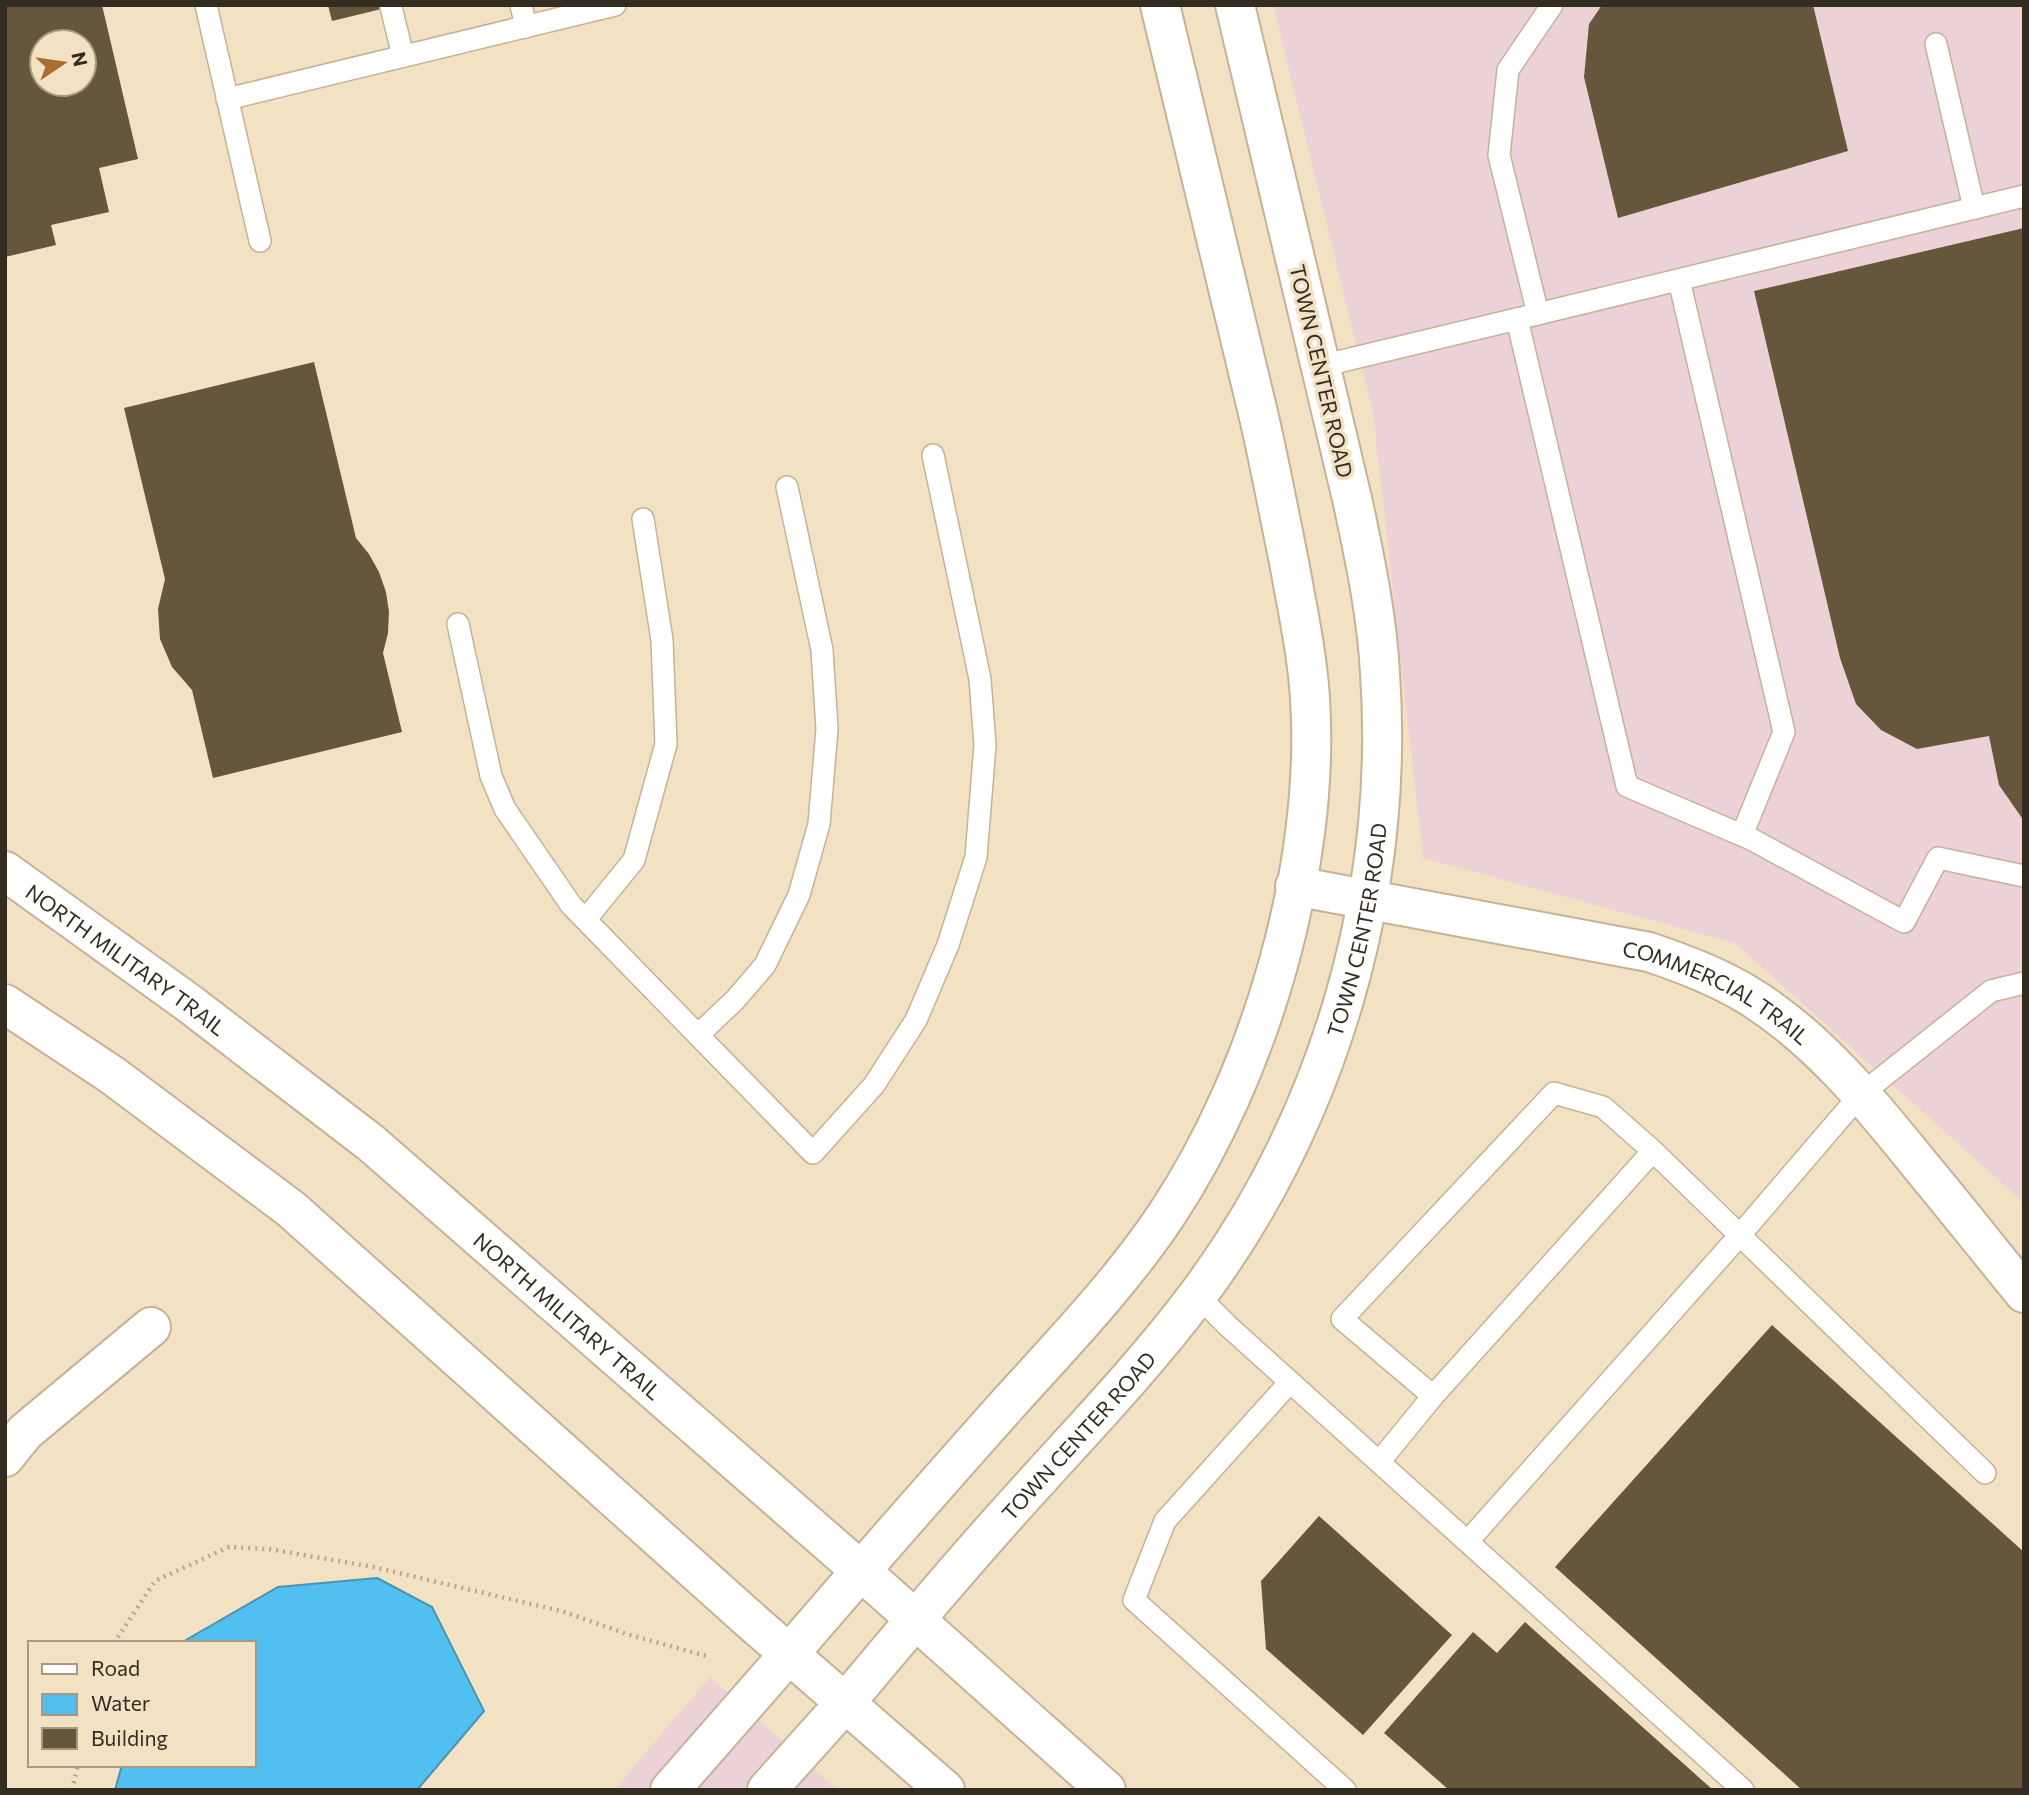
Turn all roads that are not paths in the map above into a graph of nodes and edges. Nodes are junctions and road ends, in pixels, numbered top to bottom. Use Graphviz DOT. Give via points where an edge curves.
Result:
graph roads {
  1 [pos="206,5"];
  2 [pos="521,5"];
  3 [pos="615,5"];
  4 [pos="1160,5"];
  5 [pos="1235,5"];
  6 [pos="1552,5"];
  7 [pos="391,7"];
  8 [pos="526,27"];
  9 [pos="1936,44"];
  10 [pos="402,56"];
  11 [pos="228,99"];
  12 [pos="2024,196"];
  13 [pos="1974,208"];
  14 [pos="260,241"];
  15 [pos="1679,280"];
  16 [pos="1527,317"];
  17 [pos="1321,366"];
  18 [pos="933,455"];
  19 [pos="787,487"];
  20 [pos="643,519"];
  21 [pos="458,624"];
  22 [pos="1742,835"];
  23 [pos="5,870"];
  24 [pos="2024,876"];
  25 [pos="1295,886"];
  26 [pos="1367,899"];
  27 [pos="586,919"];
  28 [pos="2024,983"];
  29 [pos="5,1004"];
  30 [pos="698,1035"];
  31 [pos="1860,1095"];
  32 [pos="1653,1151"];
  33 [pos="1740,1235"];
  34 [pos="2024,1293"];
  35 [pos="1198,1295"];
  36 [pos="151,1327"];
  37 [pos="1290,1382"];
  38 [pos="1433,1396"];
  39 [pos="12,1435"];
  40 [pos="1380,1461"];
  41 [pos="1985,1473"];
  42 [pos="1468,1541"];
  43 [pos="861,1571"];
  44 [pos="915,1620"];
  45 [pos="789,1654"];
  46 [pos="845,1703"];
  47 [pos="670,1790"];
  48 [pos="767,1790"];
  49 [pos="945,1790"];
  50 [pos="1106,1790"];
  51 [pos="1345,1790"];
  52 [pos="1743,1790"];
  1 -- 11 [label="lane"];
  2 -- 8 [label="lane"];
  3 -- 8 [label="lane"];
  4 -- 25 [label="main road" via="1269,460 1298,610 1310,699 1310,742 1304,836"];
  5 -- 17 [label="main road, TOWN CENTER ROAD"];
  6 -- 16 [label="lane" via="1508,70 1500,155"];
  7 -- 10 [label="lane"];
  8 -- 10 [label="lane"];
  9 -- 13 [label="lane"];
  10 -- 11 [label="lane"];
  11 -- 14 [label="lane"];
  12 -- 13 [label="lane"];
  13 -- 15 [label="lane"];
  15 -- 16 [label="lane"];
  15 -- 22 [label="lane" via="1784,732"];
  16 -- 17 [label="lane"];
  16 -- 22 [label="lane" via="1626,786"];
  17 -- 26 [label="main road, TOWN CENTER ROAD" via="1366,563 1380,672 1380,804"];
  18 -- 30 [label="lane" via="980,678 985,745 976,857 947,945 916,1020 874,1084 813,1153"];
  19 -- 30 [label="lane" via="821,650 827,729 819,824 799,895 765,965"];
  20 -- 27 [label="lane" via="662,640 666,744 634,860"];
  21 -- 27 [label="lane" via="491,776 505,809 571,905"];
  22 -- 24 [label="lane" via="1904,922 1938,858"];
  23 -- 43 [label="main road, NORTH MILITARY TRAIL" via="371,1143"];
  25 -- 26 [label="main road, COMMERCIAL TRAIL"];
  25 -- 43 [label="main road" via="1271,988 1249,1054 1197,1167 1131,1266"];
  26 -- 31 [label="main road, COMMERCIAL TRAIL" via="1611,944 1685,964 1752,998 1787,1023"];
  26 -- 35 [label="main road, TOWN CENTER ROAD" via="1353,972 1305,1110 1276,1174"];
  27 -- 30 [label="lane"];
  28 -- 31 [label="lane" via="1991,991"];
  29 -- 45 [label="main road" via="112,1076 291,1209"];
  31 -- 33 [label="lane"];
  31 -- 34 [label="main road, COMMERCIAL TRAIL"];
  32 -- 33 [label="lane"];
  32 -- 38 [label="lane"];
  32 -- 38 [label="lane" via="1603,1107 1554,1093 1342,1319"];
  33 -- 41 [label="lane"];
  33 -- 42 [label="lane"];
  35 -- 37 [label="lane"];
  35 -- 44 [label="main road, TOWN CENTER ROAD"];
  36 -- 39 [label="main road"];
  37 -- 40 [label="lane"];
  37 -- 51 [label="lane" via="1165,1521 1134,1600"];
  38 -- 40 [label="lane"];
  40 -- 42 [label="lane"];
  42 -- 52 [label="lane"];
  43 -- 44 [label="main road, NORTH MILITARY TRAIL"];
  43 -- 45 [label="main road"];
  44 -- 46 [label="main road, TOWN CENTER ROAD"];
  44 -- 50 [label="main road, NORTH MILITARY TRAIL"];
  45 -- 46 [label="main road"];
  45 -- 47 [label="main road"];
  46 -- 48 [label="main road, TOWN CENTER ROAD"];
  46 -- 49 [label="main road"];
}
